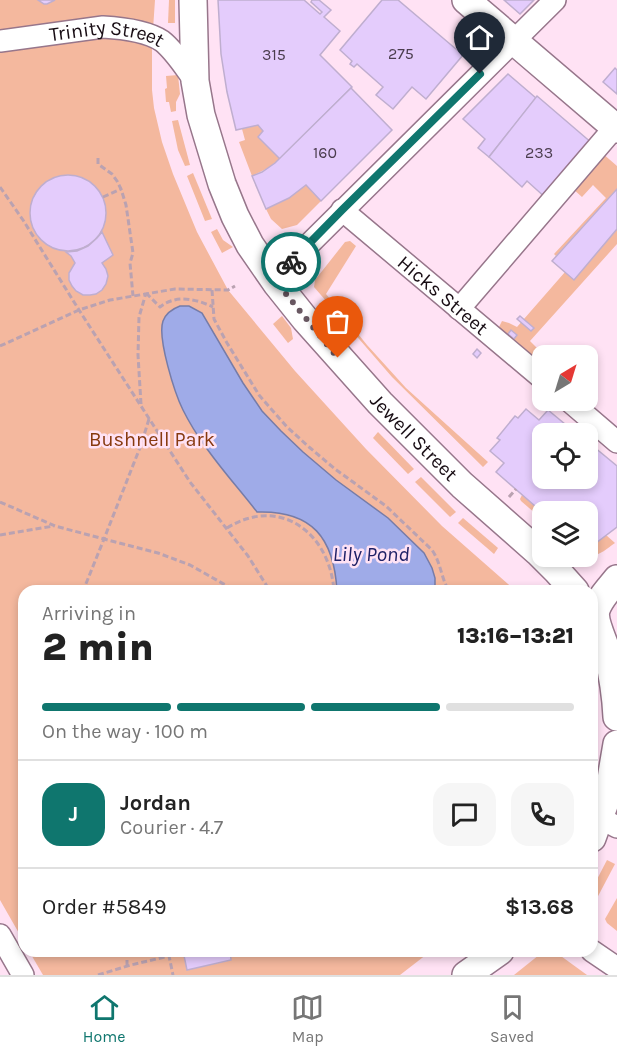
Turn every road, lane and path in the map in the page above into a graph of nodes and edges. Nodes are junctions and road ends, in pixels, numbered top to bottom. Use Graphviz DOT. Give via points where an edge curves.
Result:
graph roads {
  1 [pos="192,0"];
  2 [pos="466,0"];
  3 [pos="555,0"];
  4 [pos="514,40"];
  5 [pos="0,41"];
  6 [pos="195,81"];
  7 [pos="616,128"];
  8 [pos="98,158"];
  9 [pos="0,187"];
  10 [pos="122,188"];
  11 [pos="103,197"];
  12 [pos="342,210"];
  13 [pos="274,279"];
  14 [pos="235,286"];
  15 [pos="212,290"];
  16 [pos="146,293"];
  17 [pos="133,296"];
  18 [pos="213,308"];
  19 [pos="459,309"];
  20 [pos="79,310"];
  21 [pos="0,345"];
  22 [pos="532,370"];
  23 [pos="141,406"];
  24 [pos="581,411"];
  25 [pos="149,419"];
  26 [pos="617,442"];
  27 [pos="516,489"];
  28 [pos="509,496"];
  29 [pos="0,502"];
  30 [pos="55,526"];
  31 [pos="227,528"];
  32 [pos="0,535"];
  33 [pos="104,539"];
  34 [pos="617,579"];
  35 [pos="85,585"];
  36 [pos="225,585"];
  37 [pos="266,585"];
  38 [pos="333,585"];
  39 [pos="445,585"];
  40 [pos="570,585"];
  41 [pos="598,606"];
  42 [pos="602,618"];
  43 [pos="617,717"];
  44 [pos="617,744"];
  45 [pos="603,828"];
  46 [pos="3,946"];
  47 [pos="598,955"];
  48 [pos="127,957"];
  49 [pos="165,957"];
  50 [pos="169,957"];
  51 [pos="492,957"];
  52 [pos="127,966"];
  53 [pos="617,968"];
  54 [pos="23,975"];
  55 [pos="98,975"];
  56 [pos="173,975"];
  57 [pos="466,975"];
  1 -- 6 [label="main road, Jewell Street"];
  2 -- 4 [label="main road"];
  3 -- 4 [label="street"];
  4 -- 7 [label="main road"];
  4 -- 12 [label="street"];
  5 -- 6 [label="street, Trinity Street" via="118,27 161,41"];
  6 -- 13 [label="main road, Jewell Street" via="222,184 245,236"];
  7 -- 19 [label="street"];
  8 -- 10 [label="path" via="98,164"];
  9 -- 20 [label="path"];
  10 -- 11 [label="path"];
  10 -- 17 [label="path" via="133,253"];
  12 -- 13 [label="street"];
  12 -- 19 [label="street, Hicks Street"];
  13 -- 40 [label="main road, Jewell Street" via="331,350 398,422"];
  14 -- 15 [label="path"];
  15 -- 16 [label="path"];
  15 -- 18 [label="path"];
  16 -- 17 [label="path"];
  16 -- 18 [label="path" via="160,307 173,300 189,299"];
  16 -- 23 [label="path" via="139,316"];
  17 -- 20 [label="path"];
  18 -- 39 [label="path" via="214,319 259,395 309,447 386,506 432,550"];
  19 -- 22 [label="street, Hicks Street"];
  20 -- 21 [label="path"];
  20 -- 23 [label="path"];
  23 -- 25 [label="path"];
  24 -- 26 [label="street"];
  25 -- 31 [label="path" via="190,482"];
  25 -- 33 [label="path"];
  27 -- 28 [label="path"];
  29 -- 30 [label="path"];
  30 -- 32 [label="path"];
  30 -- 33 [label="path"];
  31 -- 37 [label="path"];
  31 -- 38 [label="path" via="256,516 291,521 320,546 331,569"];
  33 -- 35 [label="path"];
  33 -- 36 [label="path" via="190,565"];
  34 -- 41 [label="main road"];
  42 -- 43 [label="main road"];
  44 -- 45 [label="main road"];
  46 -- 54 [label="street"];
  47 -- 53 [label="street"];
  48 -- 52 [label="path"];
  49 -- 52 [label="path"];
  50 -- 56 [label="path"];
  51 -- 57 [label="main road"];
  52 -- 55 [label="path"];
}
